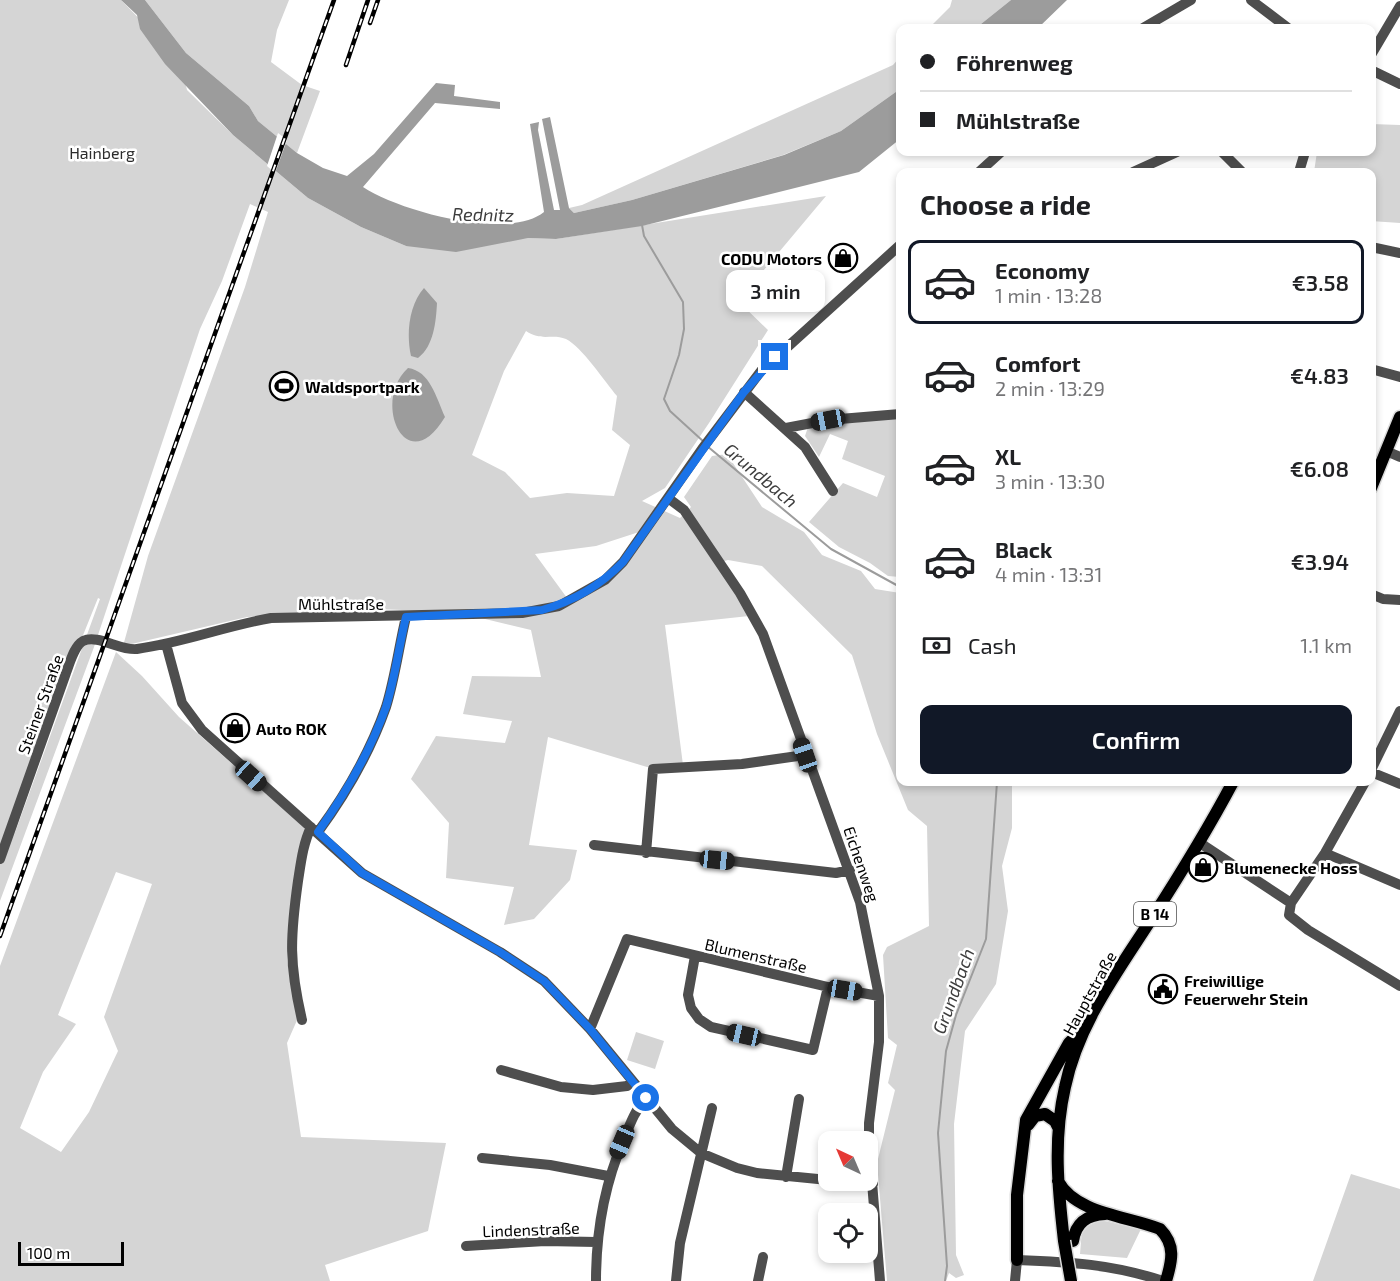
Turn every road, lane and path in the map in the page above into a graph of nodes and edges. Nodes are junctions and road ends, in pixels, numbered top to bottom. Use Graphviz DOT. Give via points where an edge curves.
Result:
graph roads {
  1 [pos="1191,0"];
  2 [pos="1251,0"];
  3 [pos="1399,2"];
  4 [pos="1150,24"];
  5 [pos="1273,24"];
  6 [pos="1376,46"];
  7 [pos="1376,72"];
  8 [pos="1400,84"];
  9 [pos="997,156"];
  10 [pos="1168,156"];
  11 [pos="1226,156"];
  12 [pos="983,168"];
  13 [pos="1142,168"];
  14 [pos="1238,168"];
  15 [pos="1376,248"];
  16 [pos="896,249"];
  17 [pos="1400,253"];
  18 [pos="1376,370"];
  19 [pos="1400,377"];
  20 [pos="744,392"];
  21 [pos="896,414"];
  22 [pos="1400,417"];
  23 [pos="786,428"];
  24 [pos="1386,451"];
  25 [pos="1400,457"];
  26 [pos="1376,476"];
  27 [pos="833,491"];
  28 [pos="668,498"];
  29 [pos="1376,596"];
  30 [pos="1400,600"];
  31 [pos="406,617"];
  32 [pos="166,644"];
  33 [pos="129,650"];
  34 [pos="1400,711"];
  35 [pos="805,755"];
  36 [pos="1376,761"];
  37 [pos="1376,773"];
  38 [pos="1400,784"];
  39 [pos="1231,786"];
  40 [pos="1363,786"];
  41 [pos="315,829"];
  42 [pos="1200,843"];
  43 [pos="594,845"];
  44 [pos="646,853"];
  45 [pos="1326,853"];
  46 [pos="0,859"];
  47 [pos="850,870"];
  48 [pos="1400,885"];
  49 [pos="1291,903"];
  50 [pos="695,956"];
  51 [pos="1400,986"];
  52 [pos="828,987"];
  53 [pos="879,996"];
  54 [pos="302,1020"];
  55 [pos="1085,1027"];
  56 [pos="590,1029"];
  57 [pos="501,1070"];
  58 [pos="632,1082"];
  59 [pos="646,1098"];
  60 [pos="800,1099"];
  61 [pos="712,1108"];
  62 [pos="1058,1127"];
  63 [pos="870,1131"];
  64 [pos="1024,1131"];
  65 [pos="701,1153"];
  66 [pos="482,1158"];
  67 [pos="608,1176"];
  68 [pos="786,1177"];
  69 [pos="818,1179"];
  70 [pos="1057,1180"];
  71 [pos="873,1191"];
  72 [pos="1112,1214"];
  73 [pos="1068,1241"];
  74 [pos="596,1242"];
  75 [pos="466,1246"];
  76 [pos="763,1257"];
  77 [pos="1017,1260"];
  78 [pos="596,1281"];
  79 [pos="676,1281"];
  80 [pos="758,1281"];
  81 [pos="880,1281"];
  82 [pos="1015,1281"];
  83 [pos="1071,1281"];
  84 [pos="1165,1281"];
  1 -- 4 [label="street"];
  2 -- 5 [label="street"];
  3 -- 6 [label="street"];
  7 -- 8 [label="street"];
  9 -- 12 [label="street"];
  10 -- 13 [label="street"];
  11 -- 14 [label="street"];
  15 -- 17 [label="street"];
  16 -- 20 [label="street, Mühlstraße" via="789,343"];
  18 -- 19 [label="street"];
  20 -- 23 [label="street"];
  20 -- 28 [label="street, Mühlstraße"];
  21 -- 23 [label="street"];
  22 -- 24 [label="main road"];
  23 -- 27 [label="street" via="805,447"];
  24 -- 25 [label="street"];
  24 -- 26 [label="main road"];
  28 -- 31 [label="street, Mühlstraße" via="623,562 605,580 559,606 522,613"];
  28 -- 35 [label="street, Eichenweg" via="684,510 754,616"];
  29 -- 30 [label="street"];
  31 -- 32 [label="street, Mühlstraße" via="271,618"];
  31 -- 41 [label="street" via="386,705 370,747 338,805"];
  32 -- 33 [label="street, Mühlstraße"];
  32 -- 41 [label="street" via="176,690 188,713 237,763"];
  33 -- 46 [label="street, Steiner Straße" via="93,640 76,648"];
  34 -- 36 [label="street"];
  35 -- 44 [label="street" via="653,770"];
  35 -- 47 [label="street, Eichenweg"];
  37 -- 38 [label="street"];
  39 -- 42 [label="main road, Hauptstraße / B 14"];
  40 -- 45 [label="street"];
  41 -- 54 [label="street" via="304,841 291,932 293,983"];
  41 -- 56 [label="street" via="362,873 528,969"];
  42 -- 49 [label="street"];
  42 -- 55 [label="main road, Hauptstraße / B 14"];
  43 -- 44 [label="street"];
  44 -- 47 [label="street" via="836,873"];
  45 -- 48 [label="street"];
  45 -- 49 [label="street"];
  47 -- 53 [label="street, Eichenweg" via="867,928"];
  49 -- 51 [label="street" via="1289,915 1308,930"];
  50 -- 52 [label="street, Blumenstraße"];
  50 -- 52 [label="street" via="689,1003 699,1019 721,1030 813,1050"];
  50 -- 56 [label="street, Blumenstraße" via="627,939"];
  52 -- 53 [label="street, Blumenstraße"];
  53 -- 63 [label="street, Eichenweg" via="879,1042"];
  55 -- 62 [label="main road, Hauptstraße / B 14" via="1065,1086"];
  55 -- 64 [label="main road" via="1069,1043"];
  56 -- 58 [label="street"];
  57 -- 58 [label="street" via="578,1089 627,1086"];
  58 -- 59 [label="street"];
  59 -- 65 [label="street" via="678,1135"];
  59 -- 67 [label="street" via="636,1108"];
  60 -- 68 [label="street"];
  61 -- 65 [label="street"];
  62 -- 64 [label="main road" via="1050,1116 1040,1114 1029,1121"];
  62 -- 70 [label="main road, Hauptstraße / B 14"];
  64 -- 77 [label="main road" via="1017,1195"];
  65 -- 68 [label="street" via="737,1168"];
  65 -- 79 [label="street" via="680,1243"];
  66 -- 67 [label="street"];
  67 -- 74 [label="street"];
  68 -- 69 [label="street"];
  70 -- 72 [label="main road" via="1070,1197"];
  70 -- 73 [label="main road, Hauptstraße / B 14"];
  71 -- 81 [label="street, Eichenweg"];
  72 -- 73 [label="main road" via="1090,1215"];
  72 -- 84 [label="main road" via="1160,1229 1167,1237 1172,1259"];
  73 -- 83 [label="main road, Hauptstraße / B 14, bridge"];
  74 -- 75 [label="street, Lindenstraße"];
  74 -- 78 [label="street"];
  76 -- 80 [label="street"];
  77 -- 82 [label="street"];
  77 -- 84 [label="street" via="1093,1263"];
}
